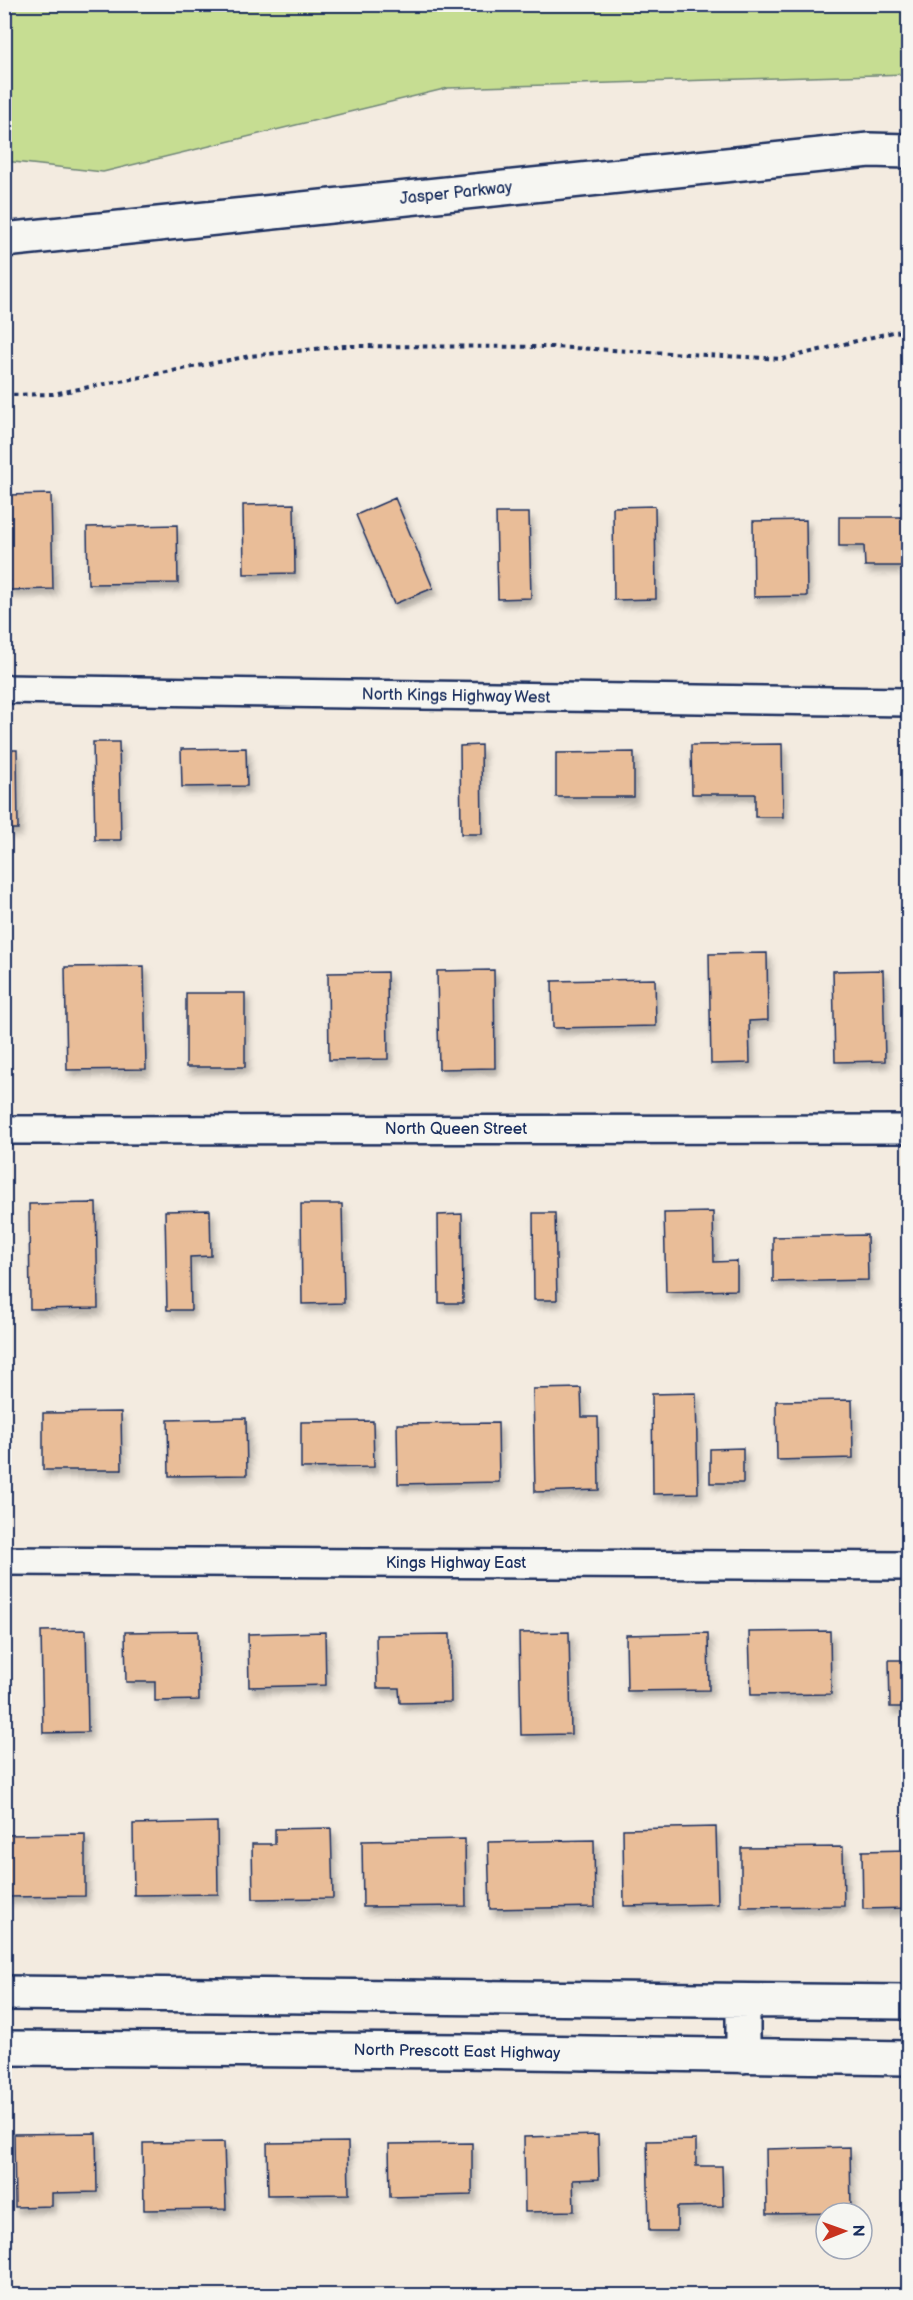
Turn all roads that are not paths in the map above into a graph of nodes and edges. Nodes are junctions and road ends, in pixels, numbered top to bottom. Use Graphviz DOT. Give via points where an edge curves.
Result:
graph roads {
  1 [pos="909,151"];
  2 [pos="4,240"];
  3 [pos="4,689"];
  4 [pos="909,702"];
  5 [pos="909,1129"];
  6 [pos="4,1130"];
  7 [pos="4,1561"];
  8 [pos="909,1566"];
  9 [pos="4,1993"];
  10 [pos="743,2001"];
  11 [pos="909,2002"];
  12 [pos="4,2048"];
  13 [pos="743,2056"];
  14 [pos="909,2058"];
  1 -- 2 [label="street, Jasper Parkway" via="870,150"];
  3 -- 4 [label="street, North Kings Highway West"];
  5 -- 6 [label="street, North Queen Street"];
  7 -- 8 [label="street, Kings Highway East"];
  9 -- 10 [label="street"];
  10 -- 11 [label="street"];
  10 -- 13 [label="street"];
  12 -- 13 [label="street, North Prescott East Highway"];
  13 -- 14 [label="street, North Prescott East Highway"];
}
